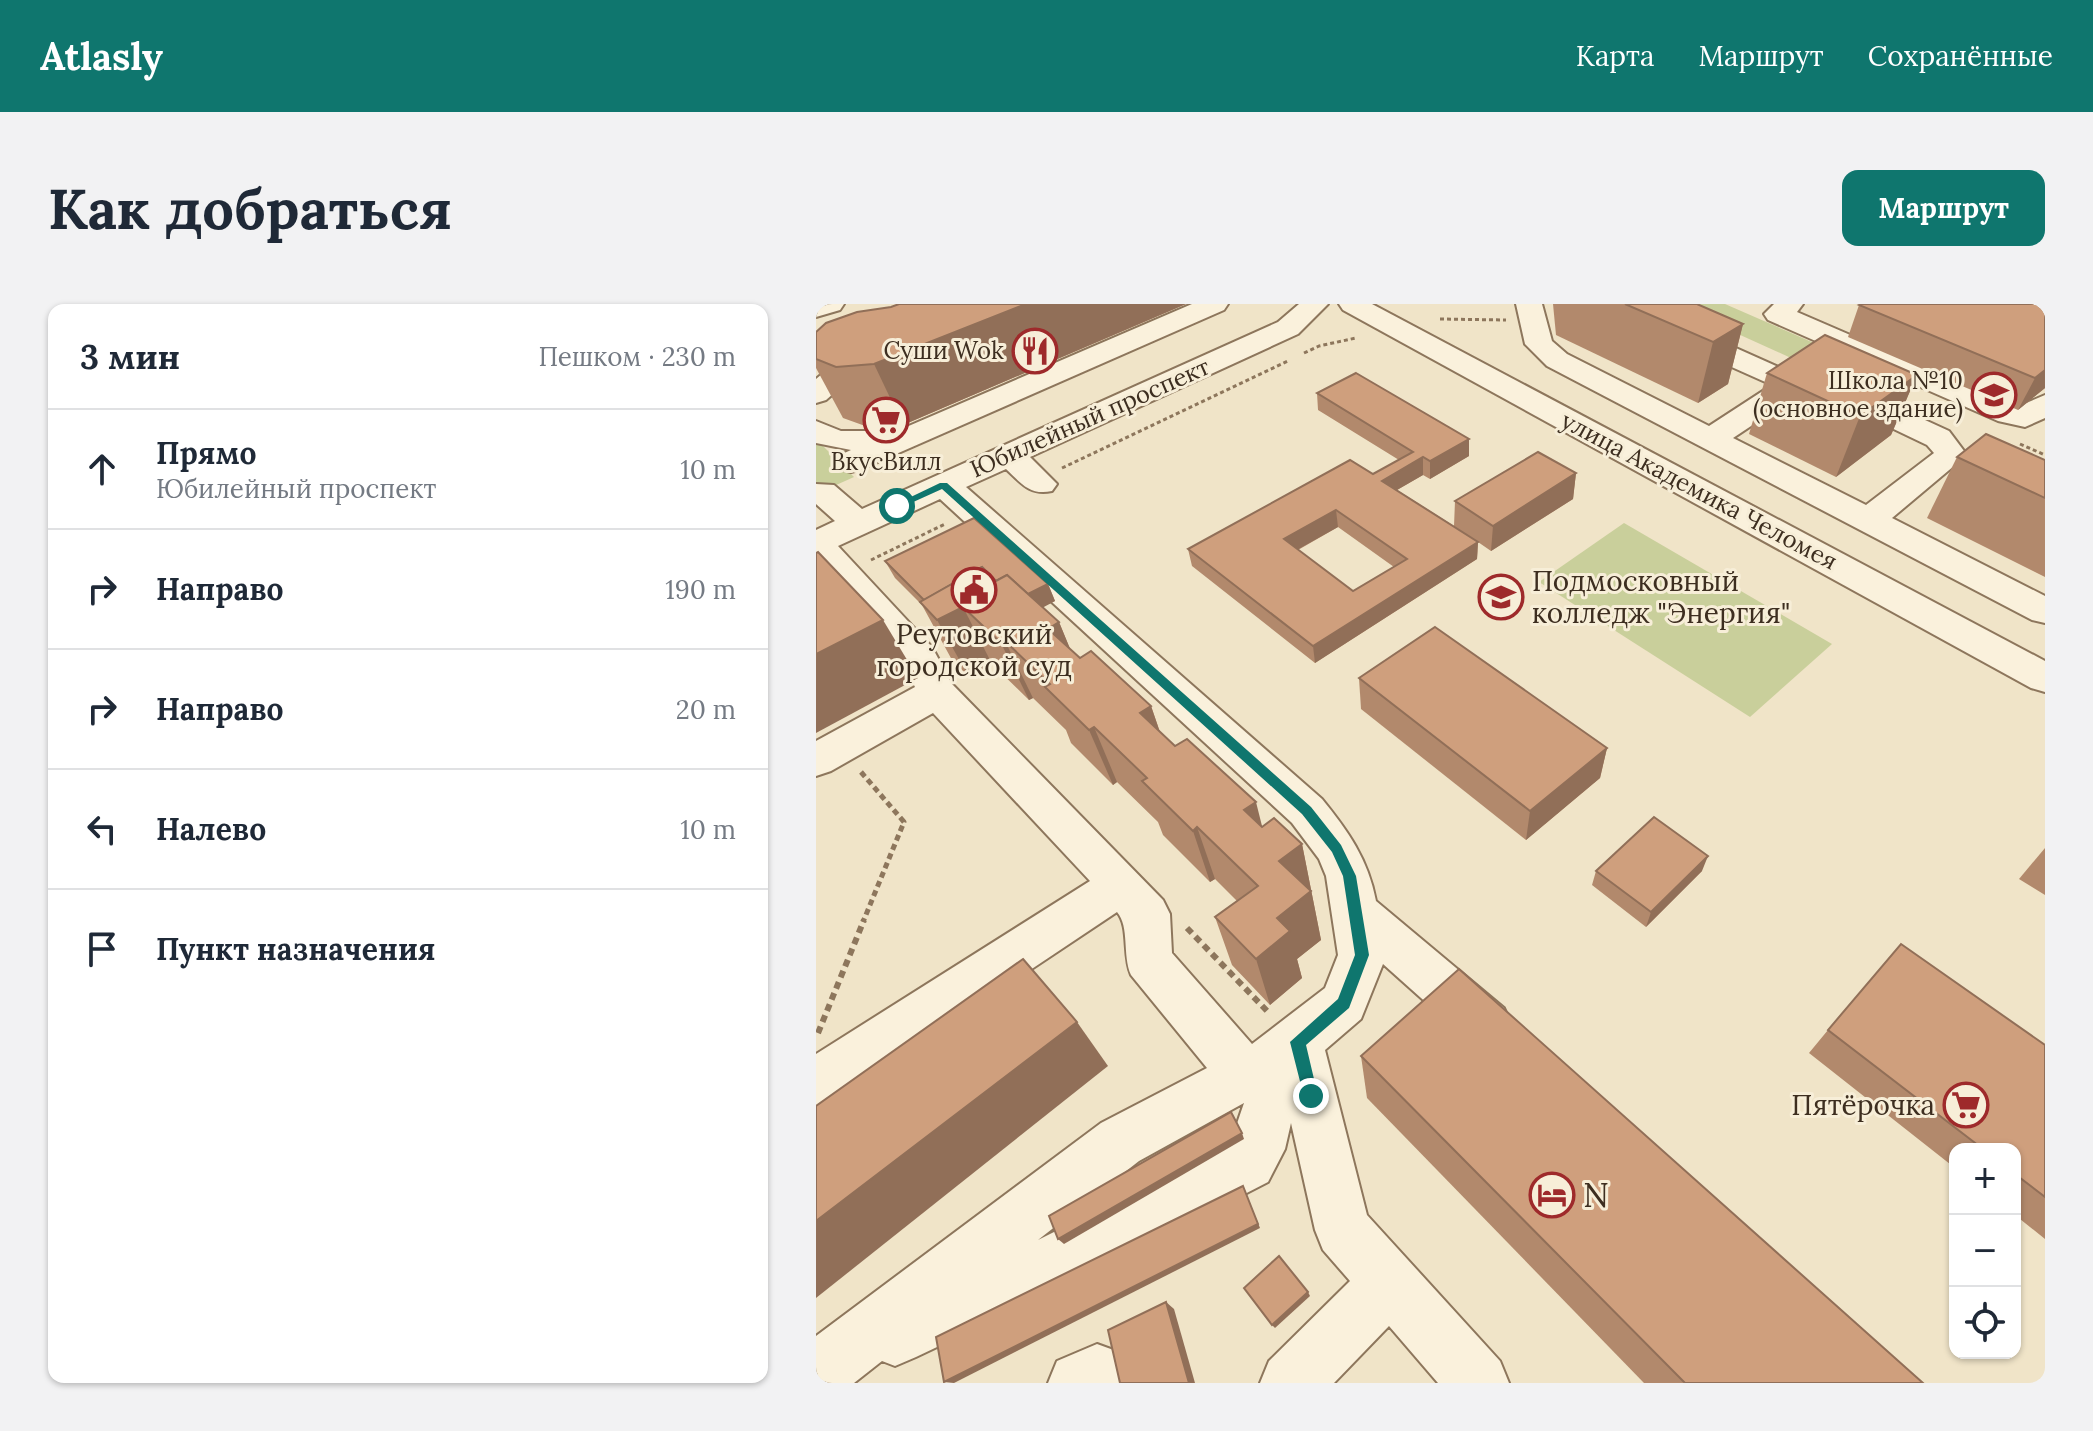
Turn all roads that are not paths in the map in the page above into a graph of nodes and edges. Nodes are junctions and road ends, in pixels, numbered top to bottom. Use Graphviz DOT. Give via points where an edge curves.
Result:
graph roads {
  1 [pos="831,304"];
  2 [pos="1215,304"];
  3 [pos="1315,304"];
  4 [pos="1646,304"];
  5 [pos="1790,304"];
  6 [pos="816,309"];
  7 [pos="1530,312"];
  8 [pos="1359,313"];
  9 [pos="1162,328"];
  10 [pos="1288,328"];
  11 [pos="1850,347"];
  12 [pos="907,358"];
  13 [pos="1216,361"];
  14 [pos="1800,380"];
  15 [pos="816,394"];
  16 [pos="2045,404"];
  17 [pos="820,434"];
  18 [pos="908,437"];
  19 [pos="1712,438"];
  20 [pos="1009,455"];
  21 [pos="851,462"];
  22 [pos="1646,462"];
  23 [pos="1679,480"];
  24 [pos="1039,482"];
  25 [pos="944,485"];
  26 [pos="822,492"];
  27 [pos="897,506"];
  28 [pos="1869,520"];
  29 [pos="858,524"];
  30 [pos="825,553"];
  31 [pos="2045,611"];
  32 [pos="2045,678"];
  33 [pos="937,693"];
  34 [pos="828,754"];
  35 [pos="1122,885"];
  36 [pos="1354,910"];
  37 [pos="1516,1050"];
  38 [pos="1275,1057"];
  39 [pos="816,1083"];
  40 [pos="1390,1283"];
  41 [pos="816,1373"];
  42 [pos="1291,1383"];
  43 [pos="1478,1383"];
  1 -- 6 [label="street"];
  2 -- 9 [label="street"];
  3 -- 10 [label="street, Юбилейный проспект"];
  4 -- 14 [label="street" via="1649,316 1661,325"];
  5 -- 11 [label="street" via="1778,314"];
  7 -- 19 [label="street" via="1539,344 1557,360"];
  8 -- 10 [label="street"];
  8 -- 22 [label="street, улица Академика Челомея"];
  9 -- 13 [label="street"];
  9 -- 18 [label="street"];
  10 -- 13 [label="street, Юбилейный проспект"];
  11 -- 14 [label="street"];
  11 -- 16 [label="street" via="2017,418 2032,415"];
  12 -- 15 [label="street" via="832,380"];
  13 -- 20 [label="street, Юбилейный проспект"];
  14 -- 19 [label="street"];
  14 -- 28 [label="street" via="1926,431 1964,462"];
  17 -- 18 [label="street" via="853,441"];
  17 -- 21 [label="street"];
  18 -- 21 [label="street"];
  19 -- 22 [label="street"];
  19 -- 23 [label="street"];
  19 -- 28 [label="street"];
  20 -- 24 [label="street"];
  20 -- 25 [label="street, Юбилейный проспект"];
  21 -- 27 [label="street"];
  22 -- 23 [label="street, улица Академика Челомея"];
  23 -- 32 [label="street, улица Академика Челомея"];
  25 -- 27 [label="street, Юбилейный проспект"];
  25 -- 36 [label="street" via="1307,811 1337,849 1349,876"];
  26 -- 29 [label="street"];
  27 -- 29 [label="street, Юбилейный проспект"];
  28 -- 31 [label="street"];
  29 -- 30 [label="street, Юбилейный проспект"];
  30 -- 33 [label="street" via="919,657"];
  33 -- 34 [label="street"];
  33 -- 35 [label="street"];
  35 -- 38 [label="street" via="1147,914 1148,960"];
  35 -- 39 [label="street"];
  36 -- 37 [label="street"];
  36 -- 38 [label="street" via="1362,955 1344,1003"];
  38 -- 40 [label="street" via="1343,1230"];
  38 -- 41 [label="street" via="1120,1142"];
  38 -- 41 [label="street" via="1258,1149 1249,1163"];
  40 -- 42 [label="street"];
  40 -- 43 [label="street"];
}
